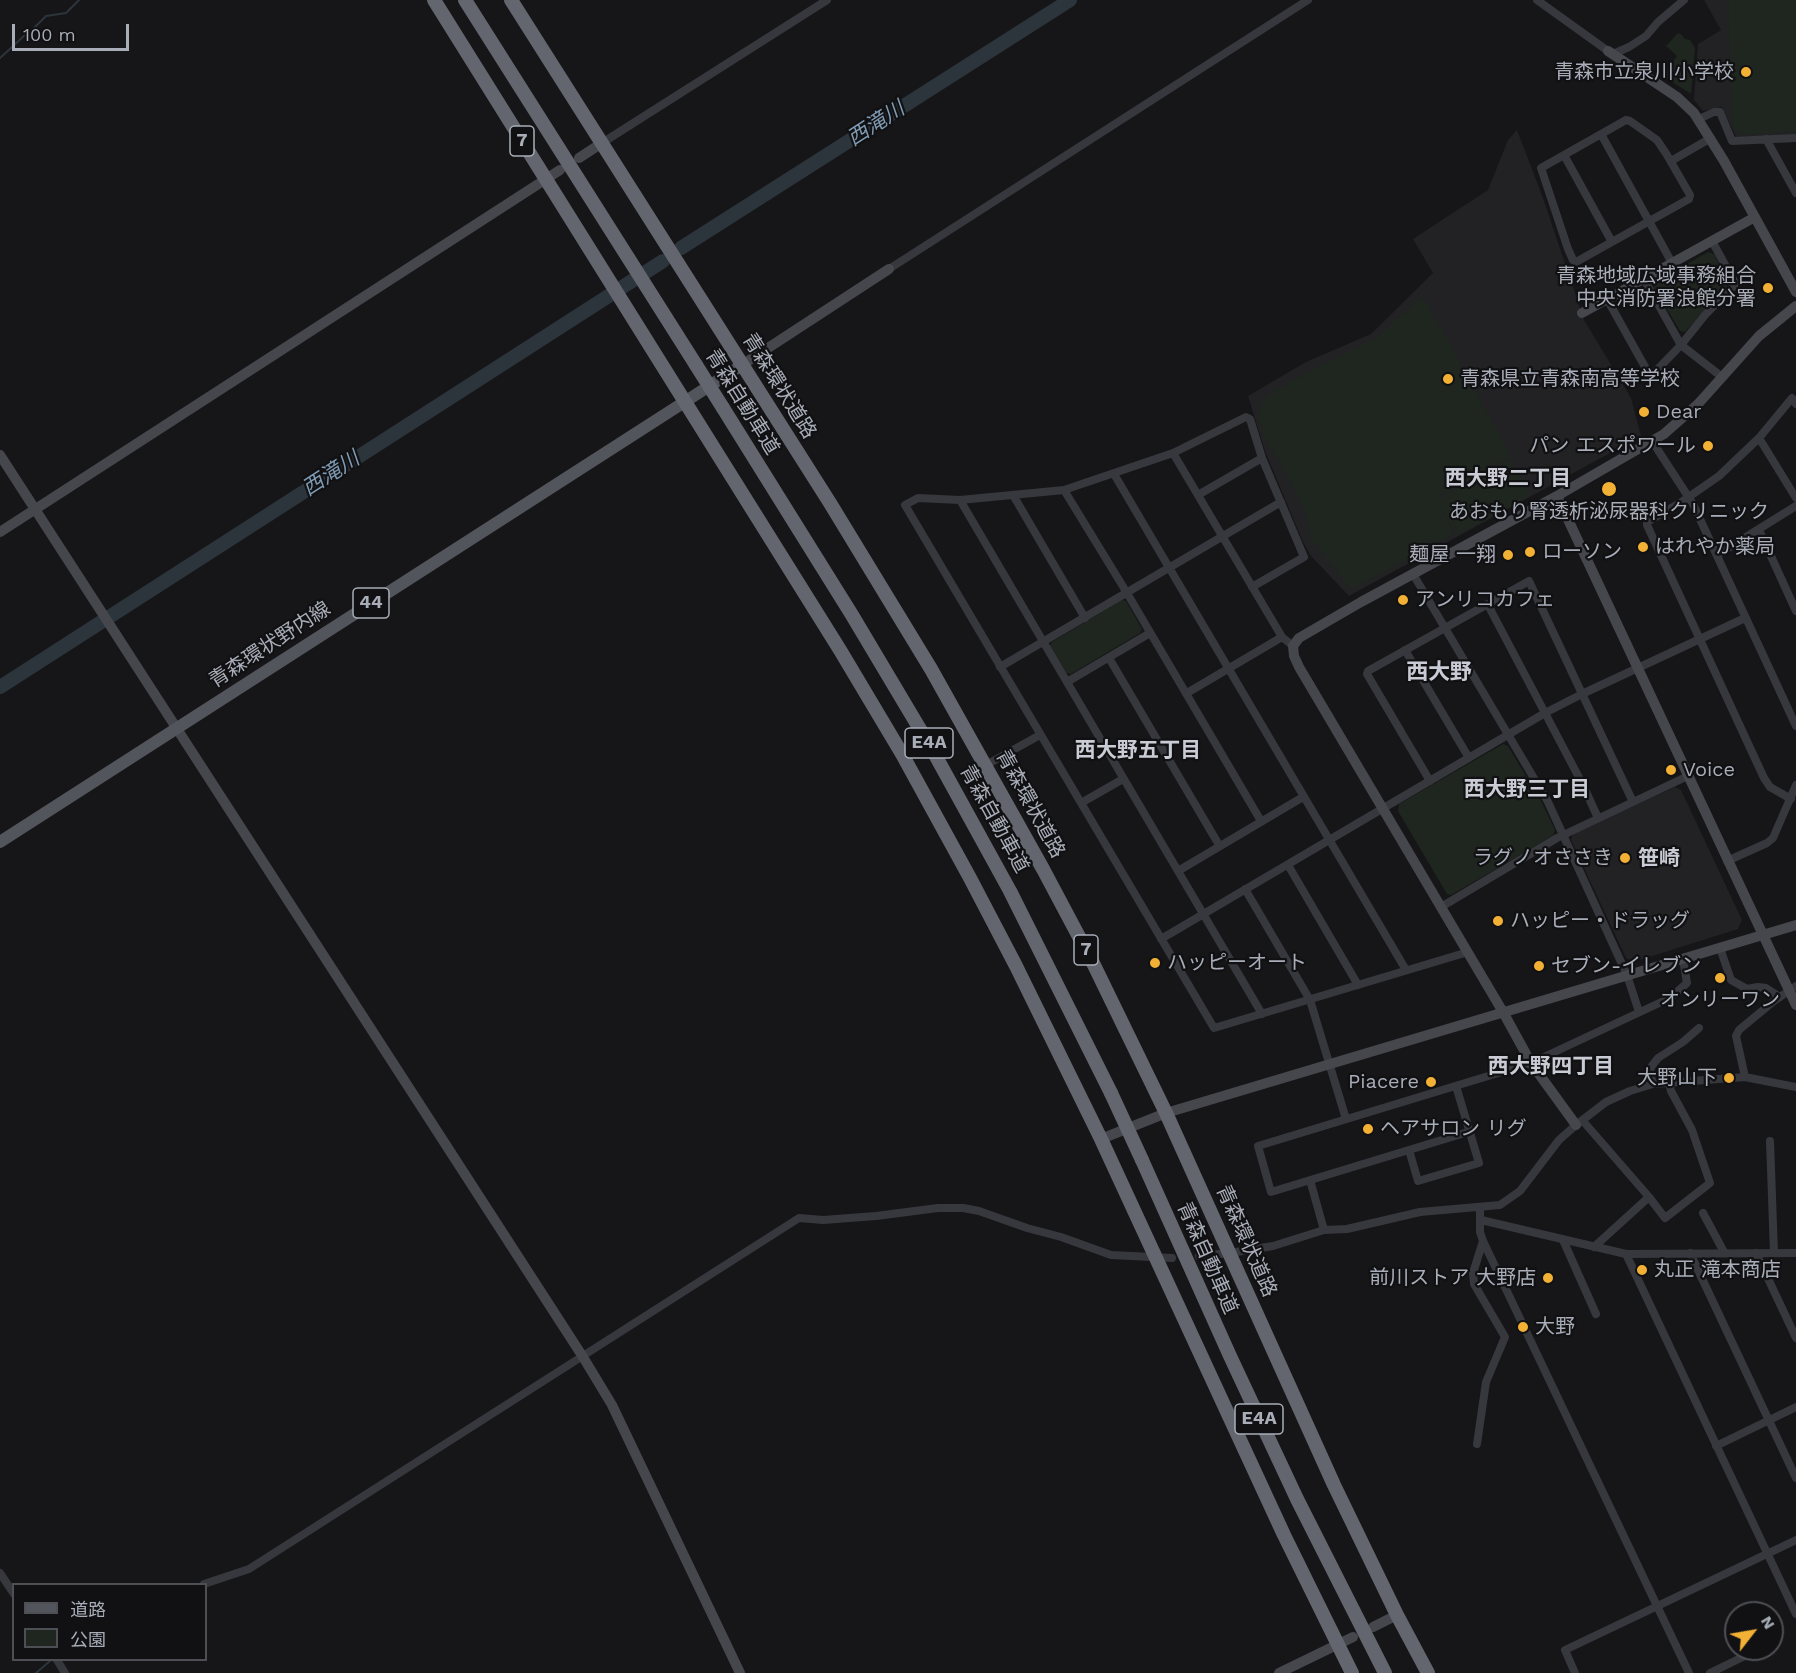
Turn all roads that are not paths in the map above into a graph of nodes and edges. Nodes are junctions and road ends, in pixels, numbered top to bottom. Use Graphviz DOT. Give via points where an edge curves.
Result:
graph roads {
  1 [pos="434,0"];
  2 [pos="465,0"];
  3 [pos="511,0"];
  4 [pos="827,0"];
  5 [pos="1308,0"];
  6 [pos="1537,0"];
  7 [pos="1684,0"];
  8 [pos="1610,52"];
  9 [pos="1699,119"];
  10 [pos="1601,134"];
  11 [pos="1711,138"];
  12 [pos="1796,138"];
  13 [pos="1766,139"];
  14 [pos="602,143"];
  15 [pos="1564,155"];
  16 [pos="579,158"];
  17 [pos="1671,161"];
  18 [pos="560,170"];
  19 [pos="546,179"];
  20 [pos="1796,193"];
  21 [pos="1755,217"];
  22 [pos="1649,222"];
  23 [pos="1612,242"];
  24 [pos="1712,242"];
  25 [pos="1672,263"];
  26 [pos="890,269"];
  27 [pos="1644,279"];
  28 [pos="1796,292"];
  29 [pos="1607,299"];
  30 [pos="1796,306"];
  31 [pos="1582,313"];
  32 [pos="1681,345"];
  33 [pos="742,365"];
  34 [pos="1722,377"];
  35 [pos="685,401"];
  36 [pos="1796,404"];
  37 [pos="1759,438"];
  38 [pos="1652,441"];
  39 [pos="1173,453"];
  40 [pos="0,455"];
  41 [pos="1263,458"];
  42 [pos="1114,474"];
  43 [pos="1064,490"];
  44 [pos="1013,495"];
  45 [pos="1198,495"];
  46 [pos="1557,496"];
  47 [pos="1689,497"];
  48 [pos="1796,498"];
  49 [pos="960,500"];
  50 [pos="1281,501"];
  51 [pos="1796,506"];
  52 [pos="35,509"];
  53 [pos="1759,530"];
  54 [pos="0,532"];
  55 [pos="1222,537"];
  56 [pos="1717,555"];
  57 [pos="1169,568"];
  58 [pos="1413,574"];
  59 [pos="1252,587"];
  60 [pos="1127,592"];
  61 [pos="1488,605"];
  62 [pos="1796,611"];
  63 [pos="1085,618"];
  64 [pos="1745,618"];
  65 [pos="1445,628"];
  66 [pos="1150,633"];
  67 [pos="1282,637"];
  68 [pos="1700,639"];
  69 [pos="1043,642"];
  70 [pos="1293,646"];
  71 [pos="1405,650"];
  72 [pos="1108,658"];
  73 [pos="1000,667"];
  74 [pos="1638,668"];
  75 [pos="1228,669"];
  76 [pos="1067,682"];
  77 [pos="1187,693"];
  78 [pos="1582,694"];
  79 [pos="1545,713"];
  80 [pos="1796,726"];
  81 [pos="177,729"];
  82 [pos="1040,735"];
  83 [pos="1508,735"];
  84 [pos="1469,758"];
  85 [pos="986,765"];
  86 [pos="1688,776"];
  87 [pos="1123,779"];
  88 [pos="1430,781"];
  89 [pos="1796,786"];
  90 [pos="1304,797"];
  91 [pos="1791,799"];
  92 [pos="1633,802"];
  93 [pos="1081,803"];
  94 [pos="1383,809"];
  95 [pos="1598,818"];
  96 [pos="1261,821"];
  97 [pos="1563,835"];
  98 [pos="1329,840"];
  99 [pos="0,842"];
  100 [pos="1219,846"];
  101 [pos="1727,861"];
  102 [pos="1288,865"];
  103 [pos="1178,871"];
  104 [pos="1245,890"];
  105 [pos="1441,906"];
  106 [pos="1203,914"];
  107 [pos="1796,925"];
  108 [pos="1762,935"];
  109 [pos="1161,939"];
  110 [pos="1720,948"];
  111 [pos="1468,952"];
  112 [pos="1683,959"];
  113 [pos="1406,970"];
  114 [pos="1628,975"];
  115 [pos="1358,985"];
  116 [pos="1788,991"];
  117 [pos="1310,1000"];
  118 [pos="1796,1005"];
  119 [pos="1503,1012"];
  120 [pos="1639,1012"];
  121 [pos="1262,1014"];
  122 [pos="1699,1028"];
  123 [pos="1531,1063"];
  124 [pos="1330,1065"];
  125 [pos="1745,1077"];
  126 [pos="1669,1083"];
  127 [pos="1653,1084"];
  128 [pos="1456,1086"];
  129 [pos="1796,1087"];
  130 [pos="1166,1113"];
  131 [pos="1346,1119"];
  132 [pos="1580,1123"];
  133 [pos="1468,1132"];
  134 [pos="1101,1138"];
  135 [pos="1770,1141"];
  136 [pos="1409,1150"];
  137 [pos="1310,1180"];
  138 [pos="1649,1197"];
  139 [pos="1480,1207"];
  140 [pos="1704,1213"];
  141 [pos="1481,1220"];
  142 [pos="1324,1230"];
  143 [pos="1563,1240"];
  144 [pos="1483,1241"];
  145 [pos="1594,1247"];
  146 [pos="1724,1252"];
  147 [pos="1230,1253"];
  148 [pos="1690,1253"];
  149 [pos="1756,1253"];
  150 [pos="1774,1253"];
  151 [pos="1796,1253"];
  152 [pos="1626,1254"];
  153 [pos="1199,1256"];
  154 [pos="1155,1258"];
  155 [pos="1172,1258"];
  156 [pos="1596,1314"];
  157 [pos="1796,1338"];
  158 [pos="583,1357"];
  159 [pos="1796,1407"];
  160 [pos="1769,1420"];
  161 [pos="1477,1444"];
  162 [pos="1716,1446"];
  163 [pos="1796,1478"];
  164 [pos="1796,1540"];
  165 [pos="1767,1554"];
  166 [pos="0,1573"];
  167 [pos="207,1583"];
  168 [pos="12,1591"];
  169 [pos="1658,1606"];
  170 [pos="1796,1614"];
  171 [pos="1397,1615"];
  172 [pos="1373,1627"];
  173 [pos="1353,1637"];
  174 [pos="1338,1645"];
  175 [pos="1734,1661"];
  176 [pos="740,1673"];
  177 [pos="1279,1673"];
  178 [pos="1352,1673"];
  179 [pos="1385,1673"];
  180 [pos="1428,1673"];
  181 [pos="1575,1673"];
  182 [pos="1689,1673"];
  183 [pos="1710,1673"];
  1 -- 19 [label="highway, 7"];
  2 -- 179 [label="highway, 青森自動車道 / E4A, bridge" via="852,615 1010,891 1111,1093 1297,1499"];
  3 -- 14 [label="highway, 青森環状道路 / 7"];
  4 -- 14 [label="street"];
  5 -- 26 [label="street"];
  6 -- 8 [label="street"];
  7 -- 8 [label="street" via="1638,42"];
  8 -- 9 [label="street" via="1677,97"];
  9 -- 11 [label="street"];
  9 -- 13 [label="street" via="1720,112 1732,141"];
  10 -- 15 [label="street"];
  10 -- 17 [label="street" via="1630,121 1657,140"];
  10 -- 22 [label="street"];
  11 -- 17 [label="street"];
  11 -- 21 [label="street"];
  12 -- 13 [label="street"];
  13 -- 20 [label="street"];
  14 -- 16 [label="street"];
  14 -- 33 [label="highway, 青森環状道路 / 7"];
  15 -- 23 [label="street"];
  15 -- 23 [label="street" via="1540,170 1573,260 1576,262"];
  17 -- 22 [label="street" via="1689,199"];
  18 -- 19 [label="street"];
  19 -- 35 [label="highway, 7"];
  19 -- 52 [label="street"];
  21 -- 24 [label="street"];
  21 -- 28 [label="street"];
  22 -- 23 [label="street"];
  22 -- 25 [label="street"];
  24 -- 25 [label="street"];
  24 -- 32 [label="street" via="1735,283"];
  25 -- 27 [label="street"];
  26 -- 33 [label="street"];
  27 -- 29 [label="street"];
  27 -- 32 [label="street"];
  29 -- 31 [label="street"];
  29 -- 32 [label="street" via="1649,374"];
  30 -- 34 [label="street" via="1759,336"];
  32 -- 34 [label="street"];
  33 -- 35 [label="main road, 青森環状野内線 / 44"];
  33 -- 85 [label="highway, 青森環状道路 / 7" via="830,503"];
  34 -- 38 [label="street" via="1687,416"];
  35 -- 81 [label="main road, 青森環状野内線 / 44"];
  35 -- 134 [label="highway, 7" via="902,754 1016,966"];
  36 -- 37 [label="street" via="1792,398"];
  37 -- 47 [label="street" via="1719,476"];
  37 -- 48 [label="street"];
  38 -- 46 [label="street"];
  38 -- 47 [label="street"];
  39 -- 41 [label="street" via="1246,417"];
  39 -- 42 [label="street"];
  39 -- 45 [label="street"];
  40 -- 52 [label="street"];
  41 -- 45 [label="street"];
  41 -- 50 [label="street"];
  42 -- 43 [label="street"];
  42 -- 57 [label="street"];
  43 -- 44 [label="street"];
  43 -- 60 [label="street"];
  44 -- 49 [label="street"];
  44 -- 63 [label="street"];
  45 -- 55 [label="street"];
  46 -- 58 [label="street"];
  46 -- 74 [label="street"];
  47 -- 56 [label="street"];
  47 -- 68 [label="street" via="1647,525"];
  49 -- 69 [label="street"];
  49 -- 73 [label="street" via="918,498 905,505"];
  50 -- 55 [label="street"];
  50 -- 59 [label="street" via="1304,557"];
  51 -- 53 [label="street"];
  52 -- 54 [label="street"];
  52 -- 81 [label="street"];
  53 -- 56 [label="street"];
  53 -- 62 [label="street"];
  55 -- 57 [label="street"];
  55 -- 59 [label="street"];
  56 -- 64 [label="street"];
  57 -- 60 [label="street"];
  57 -- 75 [label="street"];
  58 -- 65 [label="street"];
  58 -- 70 [label="street" via="1299,638"];
  59 -- 67 [label="street"];
  60 -- 63 [label="street"];
  60 -- 66 [label="street"];
  61 -- 65 [label="street"];
  61 -- 78 [label="street" via="1529,581"];
  61 -- 79 [label="street"];
  63 -- 69 [label="street"];
  64 -- 68 [label="street"];
  64 -- 80 [label="street"];
  65 -- 71 [label="street"];
  65 -- 83 [label="street"];
  66 -- 72 [label="street"];
  66 -- 77 [label="street"];
  67 -- 70 [label="street"];
  67 -- 75 [label="street"];
  68 -- 74 [label="street"];
  68 -- 91 [label="street" via="1767,783"];
  69 -- 73 [label="street"];
  69 -- 76 [label="street"];
  70 -- 94 [label="street" via="1299,667"];
  71 -- 84 [label="street"];
  71 -- 88 [label="street" via="1367,674"];
  72 -- 76 [label="street"];
  72 -- 100 [label="street"];
  73 -- 82 [label="street"];
  74 -- 78 [label="street"];
  74 -- 86 [label="street"];
  75 -- 77 [label="street"];
  75 -- 90 [label="street"];
  76 -- 87 [label="street"];
  77 -- 96 [label="street"];
  78 -- 79 [label="street"];
  78 -- 92 [label="street"];
  79 -- 83 [label="street"];
  79 -- 95 [label="street"];
  81 -- 99 [label="main road, 青森環状野内線 / 44"];
  81 -- 158 [label="street"];
  82 -- 85 [label="street"];
  82 -- 93 [label="street"];
  83 -- 84 [label="street"];
  83 -- 97 [label="street"];
  84 -- 88 [label="street"];
  85 -- 130 [label="highway, 青森環状道路 / 7" via="1094,965"];
  86 -- 92 [label="street"];
  86 -- 101 [label="street"];
  87 -- 93 [label="street"];
  87 -- 103 [label="street"];
  88 -- 94 [label="street"];
  89 -- 91 [label="street"];
  90 -- 96 [label="street"];
  90 -- 98 [label="street"];
  91 -- 101 [label="street" via="1770,840"];
  92 -- 95 [label="street"];
  93 -- 109 [label="street"];
  94 -- 98 [label="street"];
  94 -- 105 [label="street"];
  95 -- 97 [label="street"];
  96 -- 100 [label="street"];
  97 -- 105 [label="street"];
  97 -- 114 [label="street"];
  98 -- 102 [label="street"];
  98 -- 113 [label="street"];
  100 -- 103 [label="street"];
  101 -- 108 [label="street"];
  102 -- 104 [label="street"];
  102 -- 115 [label="street"];
  103 -- 106 [label="street"];
  104 -- 106 [label="street"];
  104 -- 117 [label="street"];
  105 -- 111 [label="street"];
  106 -- 109 [label="street"];
  106 -- 121 [label="street"];
  107 -- 108 [label="street"];
  108 -- 110 [label="street"];
  108 -- 116 [label="street"];
  109 -- 121 [label="street" via="1214,1028"];
  110 -- 112 [label="street"];
  110 -- 116 [label="street" via="1731,980 1747,989"];
  111 -- 113 [label="street"];
  111 -- 119 [label="street"];
  112 -- 114 [label="street"];
  112 -- 120 [label="street" via="1687,982 1670,998"];
  113 -- 115 [label="street"];
  114 -- 119 [label="street"];
  114 -- 120 [label="street"];
  115 -- 117 [label="street"];
  116 -- 118 [label="street"];
  116 -- 125 [label="street" via="1738,1030"];
  117 -- 121 [label="street"];
  117 -- 124 [label="street"];
  119 -- 123 [label="street"];
  119 -- 124 [label="street"];
  120 -- 123 [label="street"];
  122 -- 127 [label="street" via="1658,1058 1651,1067"];
  123 -- 128 [label="street"];
  123 -- 132 [label="street"];
  124 -- 130 [label="street"];
  124 -- 131 [label="street"];
  125 -- 126 [label="street"];
  125 -- 129 [label="street"];
  126 -- 127 [label="street"];
  126 -- 138 [label="street" via="1692,1130 1710,1183 1665,1218"];
  127 -- 132 [label="street" via="1606,1102"];
  128 -- 131 [label="street"];
  128 -- 133 [label="street"];
  130 -- 134 [label="street"];
  130 -- 147 [label="highway, 青森環状道路 / 7"];
  131 -- 137 [label="street" via="1258,1146 1271,1192"];
  132 -- 138 [label="street"];
  132 -- 139 [label="street" via="1559,1140 1520,1191 1500,1205"];
  133 -- 136 [label="street"];
  133 -- 136 [label="street" via="1479,1163 1418,1181"];
  134 -- 154 [label="highway, 7"];
  135 -- 150 [label="street"];
  136 -- 137 [label="street"];
  137 -- 142 [label="street"];
  138 -- 145 [label="street"];
  139 -- 141 [label="street"];
  139 -- 142 [label="street" via="1436,1210 1347,1229"];
  140 -- 146 [label="street"];
  141 -- 143 [label="street"];
  141 -- 144 [label="street"];
  142 -- 147 [label="street" via="1273,1246"];
  143 -- 145 [label="street"];
  143 -- 156 [label="street"];
  144 -- 161 [label="street" via="1473,1274 1474,1284 1505,1337 1486,1382"];
  144 -- 169 [label="street"];
  145 -- 152 [label="street"];
  146 -- 148 [label="street"];
  146 -- 149 [label="street"];
  147 -- 153 [label="street"];
  147 -- 171 [label="highway, 青森環状道路 / 7"];
  148 -- 152 [label="street"];
  148 -- 160 [label="street"];
  149 -- 150 [label="street"];
  149 -- 157 [label="street"];
  150 -- 151 [label="street"];
  152 -- 162 [label="street"];
  154 -- 155 [label="street"];
  154 -- 158 [label="street" via="1103,1252 963,1208 823,1220 798,1218"];
  154 -- 174 [label="highway, 7"];
  158 -- 167 [label="street" via="249,1569"];
  158 -- 176 [label="street" via="612,1405"];
  159 -- 160 [label="street"];
  160 -- 162 [label="street"];
  160 -- 163 [label="street"];
  162 -- 165 [label="street"];
  164 -- 165 [label="street"];
  165 -- 169 [label="street"];
  165 -- 170 [label="street"];
  166 -- 168 [label="street"];
  169 -- 181 [label="street" via="1565,1650"];
  169 -- 182 [label="street"];
  171 -- 172 [label="street"];
  171 -- 180 [label="highway, 青森環状道路 / 7"];
  173 -- 174 [label="street"];
  174 -- 177 [label="street"];
  174 -- 178 [label="highway, 7"];
  175 -- 183 [label="street"];
}
